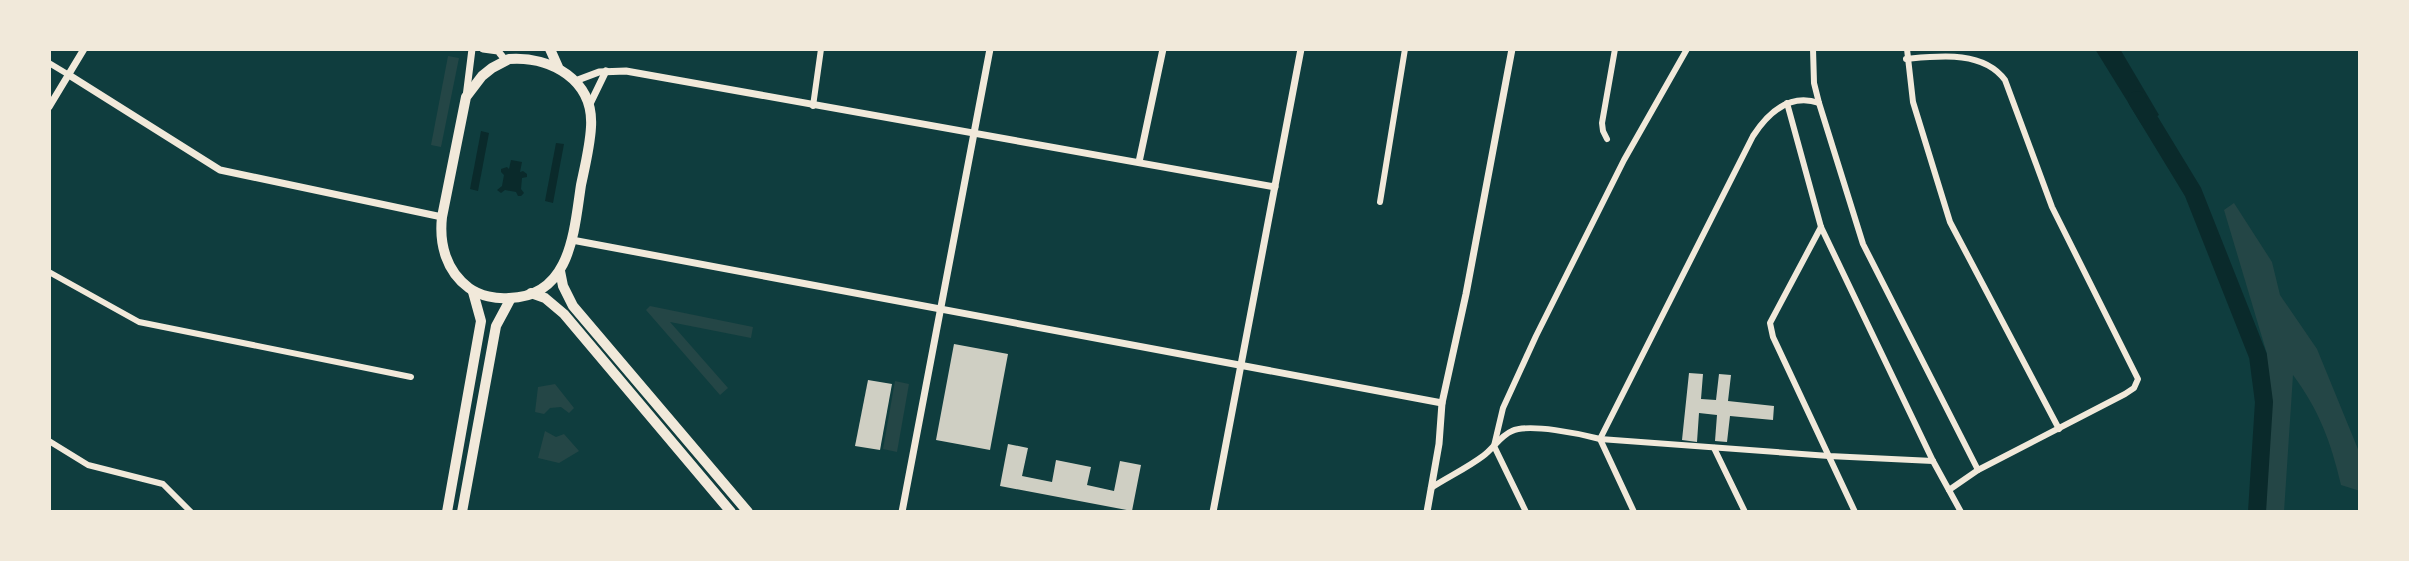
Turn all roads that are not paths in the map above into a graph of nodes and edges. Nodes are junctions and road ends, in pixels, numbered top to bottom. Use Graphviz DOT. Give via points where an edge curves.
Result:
graph roads {
  1 [pos="84,49"];
  2 [pos="472,49"];
  3 [pos="483,49"];
  4 [pos="522,49"];
  5 [pos="551,49"];
  6 [pos="821,49"];
  7 [pos="990,49"];
  8 [pos="1163,49"];
  9 [pos="1301,49"];
  10 [pos="1405,49"];
  11 [pos="1512,49"];
  12 [pos="1615,49"];
  13 [pos="1687,49"];
  14 [pos="1813,49"];
  15 [pos="1904,54"];
  16 [pos="510,60"];
  17 [pos="49,63"];
  18 [pos="558,67"];
  19 [pos="606,71"];
  20 [pos="69,75"];
  21 [pos="575,81"];
  22 [pos="466,97"];
  23 [pos="1787,103"];
  24 [pos="1819,103"];
  25 [pos="589,106"];
  26 [pos="813,106"];
  27 [pos="49,107"];
  28 [pos="973,134"];
  29 [pos="1607,139"];
  30 [pos="1139,162"];
  31 [pos="1275,187"];
  32 [pos="1380,202"];
  33 [pos="442,217"];
  34 [pos="1821,227"];
  35 [pos="572,240"];
  36 [pos="561,271"];
  37 [pos="49,272"];
  38 [pos="473,292"];
  39 [pos="531,293"];
  40 [pos="511,298"];
  41 [pos="942,308"];
  42 [pos="1242,365"];
  43 [pos="411,377"];
  44 [pos="1442,403"];
  45 [pos="2059,429"];
  46 [pos="1600,439"];
  47 [pos="49,440"];
  48 [pos="1494,446"];
  49 [pos="1714,448"];
  50 [pos="1829,456"];
  51 [pos="1933,461"];
  52 [pos="1978,470"];
  53 [pos="1431,488"];
  54 [pos="1950,490"];
  55 [pos="191,512"];
  56 [pos="447,512"];
  57 [pos="462,512"];
  58 [pos="731,512"];
  59 [pos="747,512"];
  60 [pos="902,512"];
  61 [pos="1213,512"];
  62 [pos="1427,512"];
  63 [pos="1526,512"];
  64 [pos="1634,512"];
  65 [pos="1745,512"];
  66 [pos="1855,512"];
  67 [pos="1961,512"];
  1 -- 20 [label="street"];
  2 -- 22 [label="street"];
  3 -- 16 [label="street" via="498,51"];
  4 -- 16 [label="main road"];
  5 -- 18 [label="main road"];
  6 -- 26 [label="street"];
  7 -- 28 [label="street"];
  8 -- 30 [label="street"];
  9 -- 31 [label="street"];
  10 -- 32 [label="street"];
  11 -- 44 [label="street"];
  12 -- 29 [label="street" via="1602,123"];
  13 -- 48 [label="street" via="1624,160 1536,336 1503,408"];
  14 -- 24 [label="street"];
  15 -- 45 [label="street" via="1913,102 1950,222"];
  15 -- 45 [label="street" via="1967,58 1996,70 2005,80 2052,207 2138,379 2134,388"];
  16 -- 18 [label="main road" via="536,60"];
  16 -- 22 [label="main road" via="482,76"];
  17 -- 20 [label="street"];
  18 -- 21 [label="main road"];
  19 -- 21 [label="street"];
  19 -- 25 [label="street"];
  19 -- 26 [label="street"];
  20 -- 27 [label="street"];
  20 -- 33 [label="street" via="220,170"];
  21 -- 25 [label="main road"];
  22 -- 33 [label="main road"];
  23 -- 24 [label="street" via="1802,99"];
  23 -- 34 [label="street"];
  23 -- 46 [label="street" via="1766,118 1753,136"];
  24 -- 52 [label="street" via="1863,244"];
  25 -- 35 [label="main road" via="592,126"];
  26 -- 28 [label="street"];
  28 -- 30 [label="street"];
  28 -- 41 [label="street"];
  30 -- 31 [label="street"];
  31 -- 42 [label="street"];
  33 -- 38 [label="main road" via="444,252 453,272"];
  34 -- 50 [label="street" via="1770,323"];
  34 -- 51 [label="street"];
  35 -- 36 [label="main road"];
  35 -- 41 [label="street"];
  36 -- 39 [label="main road"];
  36 -- 59 [label="main road" via="573,306"];
  37 -- 43 [label="street" via="139,322"];
  38 -- 40 [label="main road"];
  38 -- 56 [label="main road" via="481,321"];
  39 -- 40 [label="main road"];
  39 -- 58 [label="main road" via="564,314"];
  40 -- 57 [label="main road" via="496,326"];
  41 -- 42 [label="street"];
  41 -- 60 [label="street"];
  42 -- 44 [label="street"];
  42 -- 61 [label="street"];
  44 -- 53 [label="street"];
  45 -- 52 [label="street"];
  46 -- 48 [label="street" via="1522,428"];
  46 -- 49 [label="street"];
  46 -- 64 [label="street"];
  47 -- 55 [label="street" via="88,465 163,484"];
  48 -- 53 [label="street"];
  48 -- 63 [label="street"];
  49 -- 50 [label="street"];
  49 -- 65 [label="street"];
  50 -- 51 [label="street"];
  50 -- 66 [label="street"];
  51 -- 54 [label="street"];
  52 -- 54 [label="street"];
  53 -- 62 [label="street"];
  54 -- 67 [label="street"];
}
